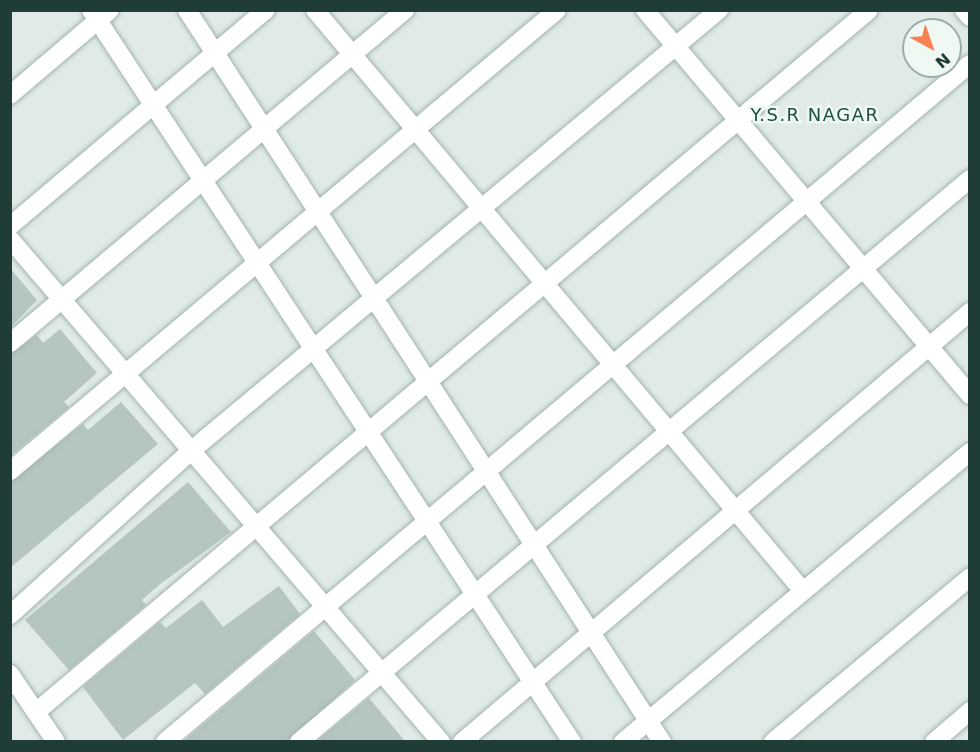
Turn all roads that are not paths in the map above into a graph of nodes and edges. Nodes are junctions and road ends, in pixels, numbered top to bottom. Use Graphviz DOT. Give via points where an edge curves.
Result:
graph roads {
  1 [pos="188,10"];
  2 [pos="266,10"];
  3 [pos="315,10"];
  4 [pos="405,10"];
  5 [pos="557,10"];
  6 [pos="645,10"];
  7 [pos="719,10"];
  8 [pos="869,10"];
  9 [pos="964,10"];
  10 [pos="100,14"];
  11 [pos="969,17"];
  12 [pos="676,46"];
  13 [pos="215,53"];
  14 [pos="351,56"];
  15 [pos="969,64"];
  16 [pos="10,95"];
  17 [pos="153,106"];
  18 [pos="738,120"];
  19 [pos="416,130"];
  20 [pos="262,131"];
  21 [pos="969,179"];
  22 [pos="201,182"];
  23 [pos="806,201"];
  24 [pos="482,208"];
  25 [pos="318,212"];
  26 [pos="10,226"];
  27 [pos="10,239"];
  28 [pos="256,263"];
  29 [pos="863,269"];
  30 [pos="546,285"];
  31 [pos="374,298"];
  32 [pos="61,300"];
  33 [pos="969,312"];
  34 [pos="10,343"];
  35 [pos="928,346"];
  36 [pos="314,349"];
  37 [pos="612,364"];
  38 [pos="126,373"];
  39 [pos="428,381"];
  40 [pos="969,395"];
  41 [pos="669,432"];
  42 [pos="369,433"];
  43 [pos="192,450"];
  44 [pos="969,452"];
  45 [pos="486,470"];
  46 [pos="10,471"];
  47 [pos="734,509"];
  48 [pos="426,520"];
  49 [pos="257,527"];
  50 [pos="534,544"];
  51 [pos="969,576"];
  52 [pos="803,591"];
  53 [pos="475,594"];
  54 [pos="325,606"];
  55 [pos="10,615"];
  56 [pos="590,631"];
  57 [pos="382,672"];
  58 [pos="10,675"];
  59 [pos="532,681"];
  60 [pos="969,711"];
  61 [pos="36,712"];
  62 [pos="648,720"];
  63 [pos="56,741"];
  64 [pos="165,741"];
  65 [pos="299,741"];
  66 [pos="441,741"];
  67 [pos="462,741"];
  68 [pos="572,741"];
  69 [pos="623,741"];
  70 [pos="663,741"];
  71 [pos="773,741"];
  72 [pos="934,741"];
  1 -- 13 [label="street"];
  2 -- 13 [label="street"];
  3 -- 14 [label="street"];
  4 -- 14 [label="street"];
  5 -- 19 [label="street"];
  6 -- 12 [label="street"];
  7 -- 12 [label="street"];
  8 -- 18 [label="street"];
  9 -- 11 [label="street"];
  10 -- 16 [label="street"];
  10 -- 17 [label="street"];
  12 -- 18 [label="street"];
  12 -- 24 [label="street"];
  13 -- 17 [label="street"];
  13 -- 20 [label="street"];
  14 -- 19 [label="street"];
  14 -- 20 [label="street"];
  15 -- 23 [label="street"];
  17 -- 22 [label="street"];
  17 -- 26 [label="street"];
  18 -- 23 [label="street"];
  18 -- 30 [label="street"];
  19 -- 24 [label="street"];
  19 -- 25 [label="street"];
  20 -- 22 [label="street"];
  20 -- 25 [label="street"];
  21 -- 29 [label="street"];
  22 -- 28 [label="street"];
  22 -- 32 [label="street"];
  23 -- 29 [label="street"];
  23 -- 37 [label="street"];
  24 -- 30 [label="street"];
  24 -- 31 [label="street"];
  25 -- 28 [label="street"];
  25 -- 31 [label="street"];
  27 -- 32 [label="street"];
  28 -- 36 [label="street"];
  28 -- 38 [label="street"];
  29 -- 35 [label="street"];
  29 -- 41 [label="street"];
  30 -- 37 [label="street"];
  30 -- 39 [label="street"];
  31 -- 36 [label="street"];
  31 -- 39 [label="street"];
  32 -- 34 [label="street"];
  32 -- 38 [label="street"];
  33 -- 35 [label="street"];
  35 -- 40 [label="street"];
  35 -- 47 [label="street"];
  36 -- 42 [label="street"];
  36 -- 43 [label="street"];
  37 -- 41 [label="street"];
  37 -- 45 [label="street"];
  38 -- 43 [label="street"];
  38 -- 46 [label="street"];
  39 -- 42 [label="street"];
  39 -- 45 [label="street"];
  41 -- 47 [label="street"];
  41 -- 50 [label="street"];
  42 -- 48 [label="street"];
  42 -- 49 [label="street"];
  43 -- 49 [label="street"];
  43 -- 55 [label="street"];
  44 -- 52 [label="street"];
  45 -- 48 [label="street"];
  45 -- 50 [label="street"];
  47 -- 52 [label="street"];
  47 -- 56 [label="street"];
  48 -- 53 [label="street"];
  48 -- 54 [label="street"];
  49 -- 54 [label="street"];
  49 -- 61 [label="street"];
  50 -- 53 [label="street"];
  50 -- 56 [label="street"];
  51 -- 71 [label="street"];
  52 -- 62 [label="street"];
  53 -- 57 [label="street"];
  53 -- 59 [label="street"];
  54 -- 57 [label="street"];
  54 -- 64 [label="street"];
  56 -- 59 [label="street"];
  56 -- 62 [label="street"];
  57 -- 65 [label="street"];
  57 -- 66 [label="street"];
  58 -- 61 [label="street"];
  59 -- 67 [label="street"];
  59 -- 68 [label="street"];
  60 -- 72 [label="street"];
  61 -- 63 [label="street"];
  62 -- 69 [label="street"];
  62 -- 70 [label="street"];
}
